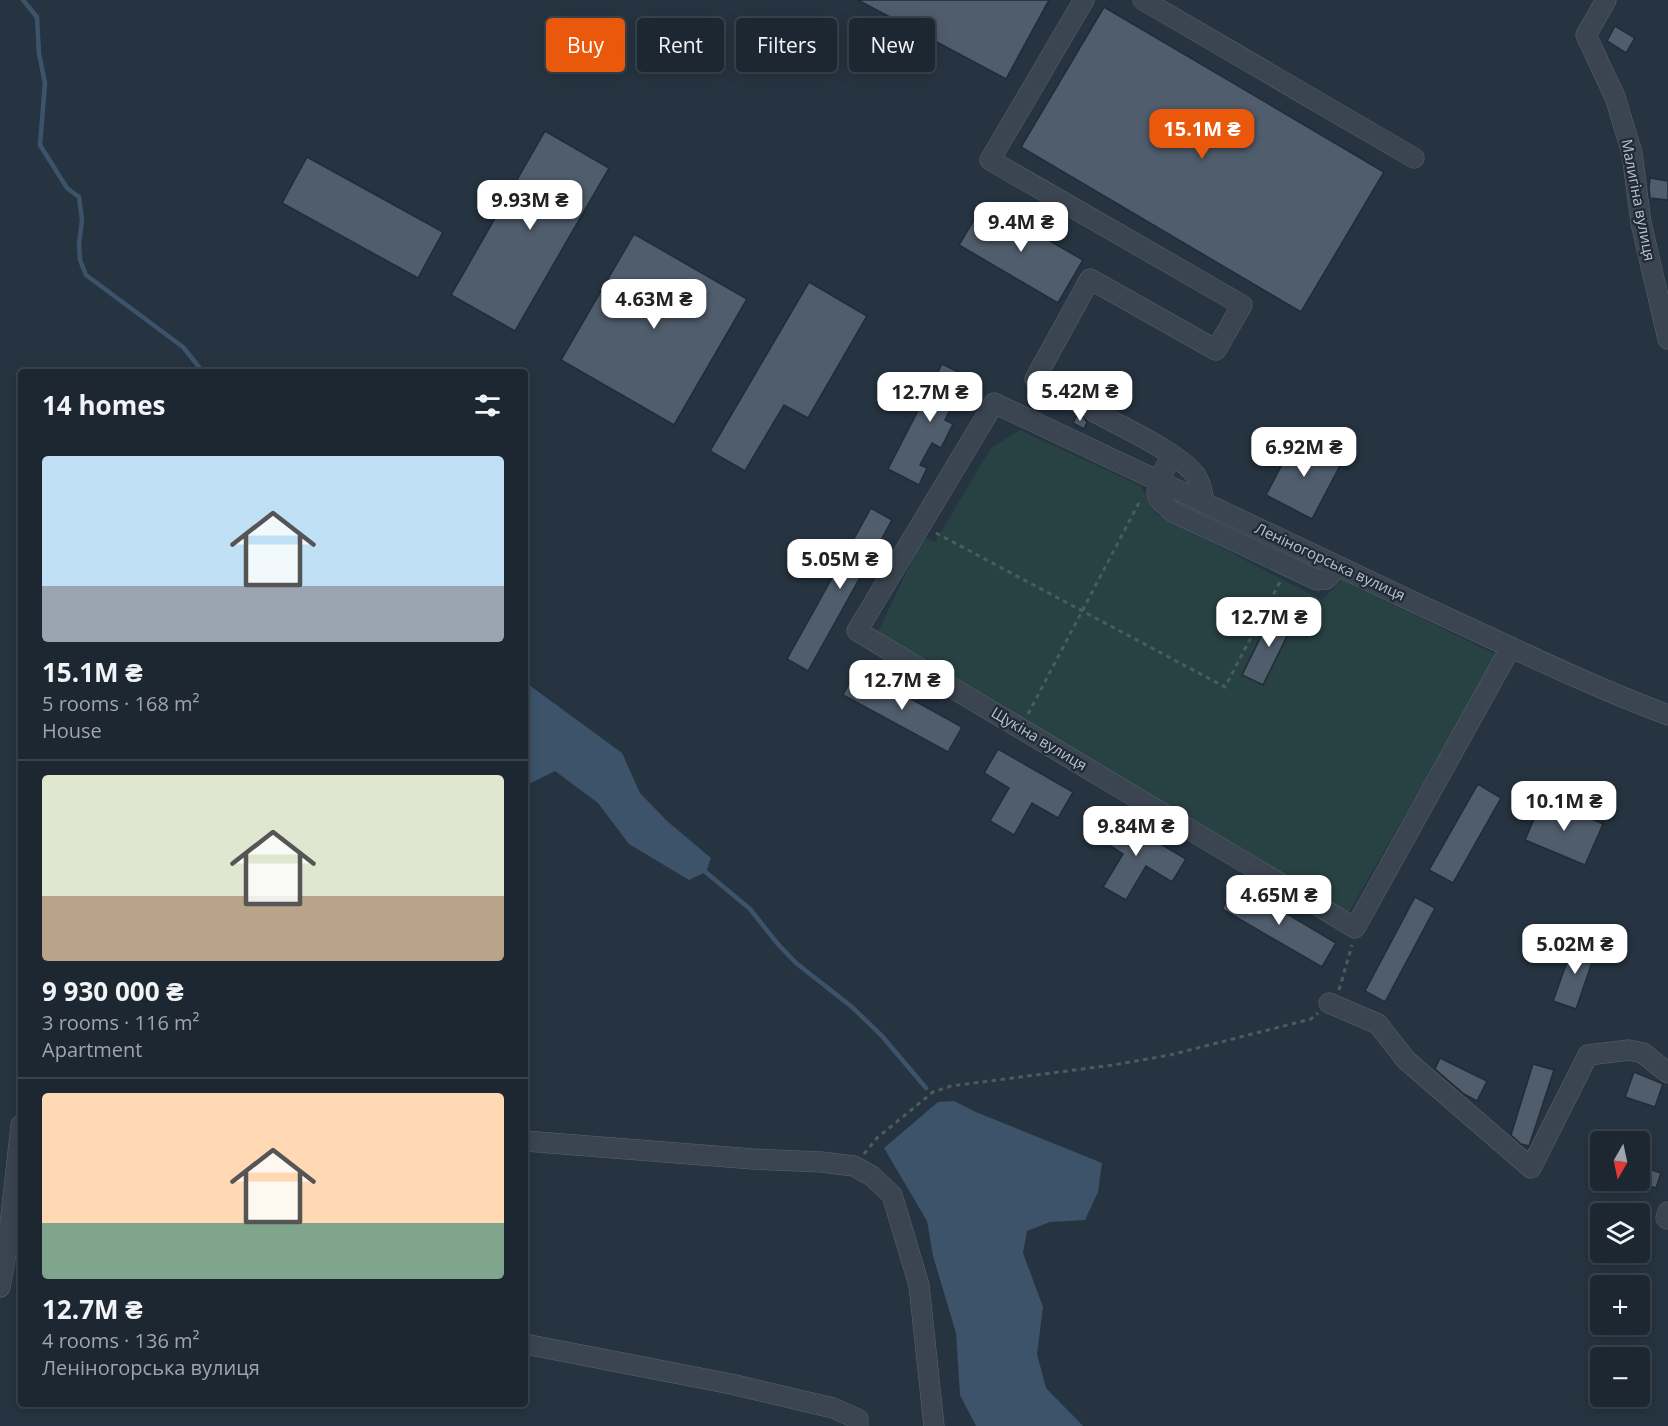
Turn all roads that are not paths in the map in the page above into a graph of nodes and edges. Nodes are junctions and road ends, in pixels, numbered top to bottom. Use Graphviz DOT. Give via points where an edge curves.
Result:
graph roads {
  1 [pos="1084,0"];
  2 [pos="1143,0"];
  3 [pos="1606,0"];
  4 [pos="1414,158"];
  5 [pos="1668,339"];
  6 [pos="994,404"];
  7 [pos="1172,455"];
  8 [pos="1156,480"];
  9 [pos="1204,503"];
  10 [pos="1338,567"];
  11 [pos="1511,647"];
  12 [pos="1668,715"];
  13 [pos="1329,1003"];
  14 [pos="1668,1073"];
  15 [pos="528,1141"];
  16 [pos="18,1176"];
  17 [pos="1668,1212"];
  18 [pos="1668,1219"];
  19 [pos="14,1245"];
  20 [pos="0,1287"];
  21 [pos="528,1345"];
  22 [pos="858,1426"];
  23 [pos="934,1426"];
  1 -- 7 [label="street" via="990,160 1242,305 1216,350 1090,279 1035,379"];
  2 -- 4 [label="street"];
  3 -- 5 [label="street, Малигіна вулиця" via="1586,35 1616,97 1632,153 1641,223"];
  6 -- 8 [label="street, Леніногорська вулиця"];
  6 -- 11 [label="street, Щукіна вулиця" via="857,631 1355,928"];
  7 -- 8 [label="street"];
  7 -- 9 [label="street" via="1197,476"];
  8 -- 9 [label="street, Леніногорська вулиця"];
  8 -- 10 [label="street" via="1162,504 1173,512 1287,567 1317,580 1326,579"];
  9 -- 10 [label="street, Леніногорська вулиця"];
  10 -- 11 [label="street, Леніногорська вулиця"];
  11 -- 12 [label="street, Леніногорська вулиця"];
  13 -- 14 [label="street" via="1378,1024 1406,1060 1532,1168 1588,1055 1629,1050 1643,1053"];
  15 -- 23 [label="street" via="821,1162 854,1166 872,1176 892,1195 918,1285"];
  16 -- 19 [label="street"];
  17 -- 18 [label="street"];
  19 -- 20 [label="street"];
  21 -- 22 [label="street" via="833,1408 858,1419"];
}
